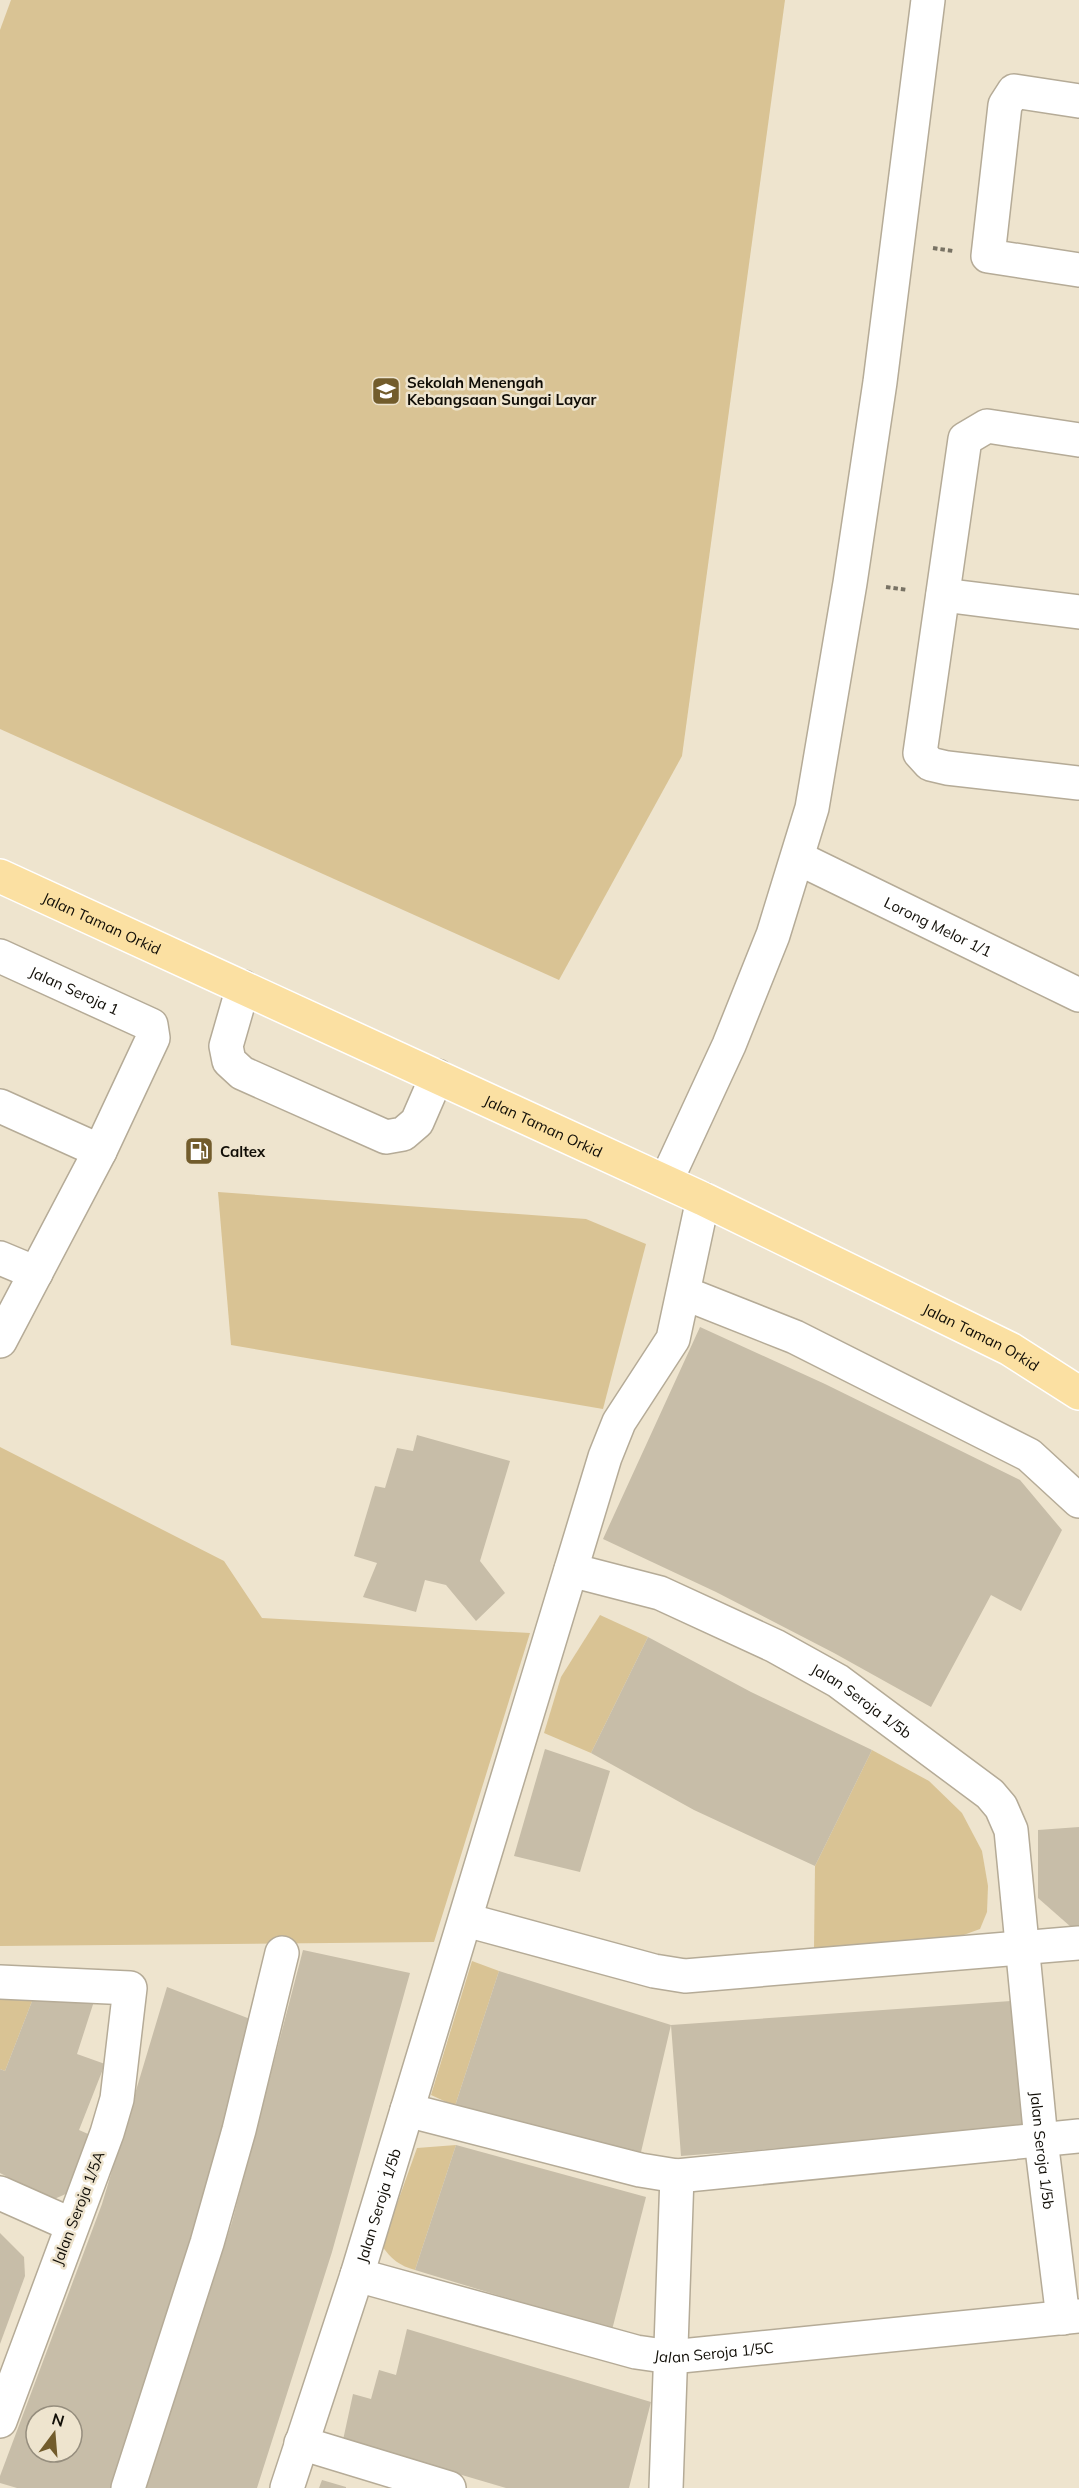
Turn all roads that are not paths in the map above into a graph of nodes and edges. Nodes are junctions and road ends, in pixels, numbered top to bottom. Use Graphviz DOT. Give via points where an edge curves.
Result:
graph roads {
  1 [pos="928,0"];
  2 [pos="1079,101"];
  3 [pos="1079,270"];
  4 [pos="1079,440"];
  5 [pos="943,595"];
  6 [pos="1079,612"];
  7 [pos="1079,783"];
  8 [pos="798,858"];
  9 [pos="0,876"];
  10 [pos="0,956"];
  11 [pos="243,987"];
  12 [pos="1079,995"];
  13 [pos="437,1076"];
  14 [pos="0,1106"];
  15 [pos="100,1151"];
  16 [pos="666,1181"];
  17 [pos="703,1198"];
  18 [pos="0,1258"];
  19 [pos="36,1274"];
  20 [pos="684,1293"];
  21 [pos="0,1341"];
  22 [pos="1079,1393"];
  23 [pos="1079,1501"];
  24 [pos="571,1570"];
  25 [pos="466,1920"];
  26 [pos="1079,1943"];
  27 [pos="1022,1949"];
  28 [pos="282,1953"];
  29 [pos="0,1982"];
  30 [pos="407,2110"];
  31 [pos="1079,2136"];
  32 [pos="1041,2140"];
  33 [pos="677,2176"];
  34 [pos="0,2193"];
  35 [pos="72,2225"];
  36 [pos="357,2275"];
  37 [pos="1071,2317"];
  38 [pos="11,2355"];
  39 [pos="671,2357"];
  40 [pos="0,2421"];
  41 [pos="301,2443"];
  42 [pos="128,2488"];
  43 [pos="287,2488"];
  44 [pos="449,2488"];
  45 [pos="666,2488"];
  1 -- 8 [label="street" via="850,583 812,808"];
  2 -- 3 [label="street" via="1014,91 1005,105 988,256"];
  4 -- 5 [label="street" via="987,426 965,439"];
  5 -- 6 [label="street"];
  5 -- 7 [label="street" via="921,753 930,764 947,768"];
  8 -- 12 [label="street, Lorong Melor 1/1"];
  8 -- 16 [label="street" via="773,935 729,1045"];
  9 -- 11 [label="main road, Jalan Taman Orkid"];
  10 -- 15 [label="street, Jalan Seroja 1" via="151,1025 153,1038"];
  11 -- 13 [label="main road, Jalan Taman Orkid"];
  11 -- 13 [label="street" via="226,1046 229,1061 242,1073 386,1137 403,1134 417,1122"];
  13 -- 16 [label="main road, Jalan Taman Orkid"];
  14 -- 15 [label="street"];
  15 -- 19 [label="street"];
  16 -- 17 [label="main road, Jalan Taman Orkid"];
  17 -- 20 [label="street, Jalan Seroja 1/5b"];
  17 -- 22 [label="main road, Jalan Taman Orkid" via="1010,1349"];
  18 -- 19 [label="street"];
  19 -- 21 [label="street"];
  20 -- 23 [label="street" via="795,1337 1029,1455"];
  20 -- 24 [label="street, Jalan Seroja 1/5b" via="672,1339 619,1422 608,1448"];
  24 -- 25 [label="street, Jalan Seroja 1/5b"];
  24 -- 27 [label="street, Jalan Seroja 1/5b" via="660,1593 776,1646 838,1681 990,1794 1011,1830"];
  25 -- 27 [label="street" via="685,1976"];
  25 -- 30 [label="street, Jalan Seroja 1/5b"];
  26 -- 27 [label="street"];
  27 -- 32 [label="street, Jalan Seroja 1/5b"];
  28 -- 42 [label="street" via="217,2209"];
  29 -- 35 [label="street, Jalan Seroja 1/5A" via="130,1988 117,2099"];
  30 -- 33 [label="street"];
  30 -- 36 [label="street, Jalan Seroja 1/5b"];
  31 -- 32 [label="street"];
  32 -- 33 [label="street"];
  32 -- 37 [label="street, Jalan Seroja 1/5b"];
  33 -- 39 [label="street"];
  34 -- 35 [label="street"];
  35 -- 38 [label="street, Jalan Seroja 1/5A"];
  36 -- 39 [label="street, Jalan Seroja 1/5C" via="636,2352"];
  36 -- 41 [label="street, Jalan Seroja 1/5b"];
  37 -- 39 [label="street, Jalan Seroja 1/5C"];
  38 -- 40 [label="street, Jalan Seroja 1/5A"];
  39 -- 45 [label="street"];
  41 -- 43 [label="street, Jalan Seroja 1/5b"];
  41 -- 44 [label="street"];
}
